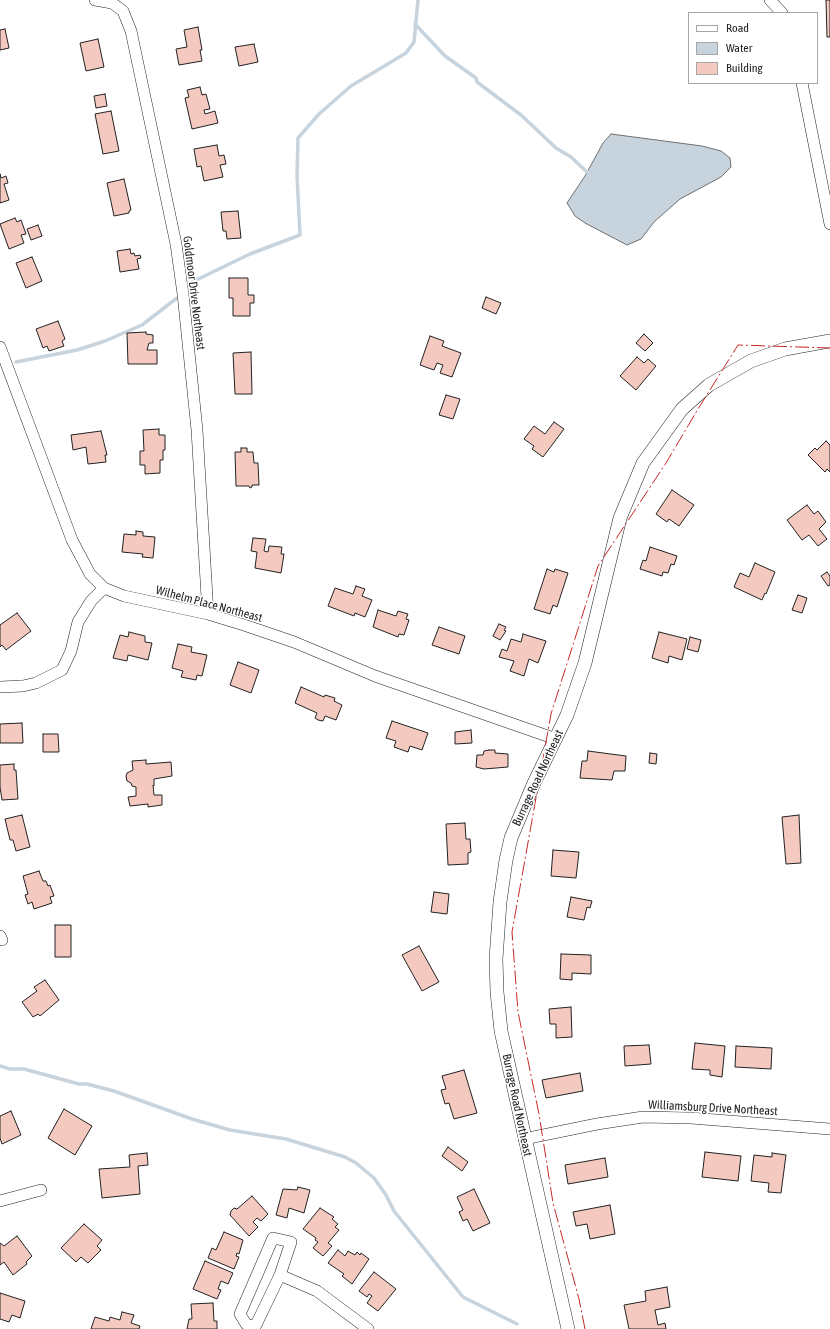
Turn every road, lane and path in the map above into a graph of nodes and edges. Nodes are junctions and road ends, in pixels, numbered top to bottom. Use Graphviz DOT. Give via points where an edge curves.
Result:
graph roads {
  1 [pos="95,0"];
  2 [pos="770,0"];
  3 [pos="781,12"];
  4 [pos="802,84"];
  5 [pos="830,224"];
  6 [pos="830,341"];
  7 [pos="0,347"];
  8 [pos="104,588"];
  9 [pos="208,614"];
  10 [pos="0,687"];
  11 [pos="556,739"];
  12 [pos="830,1129"];
  13 [pos="524,1139"];
  14 [pos="41,1190"];
  15 [pos="0,1201"];
  16 [pos="280,1275"];
  17 [pos="368,1329"];
  18 [pos="568,1329"];
  1 -- 9 [label="street, Goldmoor Drive Northeast" via="112,3 123,10 127,18 176,244 197,430"];
  2 -- 3 [label="street"];
  4 -- 5 [label="street"];
  6 -- 11 [label="street, Burrage Road Northeast" via="785,349 739,366 709,385 682,409 652,450 634,482 620,518 585,663"];
  7 -- 8 [label="street, Wilhelm Place Northeast" via="72,540 90,574"];
  8 -- 9 [label="street, Wilhelm Place Northeast" via="124,596"];
  8 -- 10 [label="street" via="78,622 71,651 62,670 36,683"];
  9 -- 11 [label="street, Wilhelm Place Northeast" via="244,624 375,676"];
  11 -- 13 [label="street, Burrage Road Northeast" via="513,833 500,902 496,959 497,992 501,1031"];
  12 -- 13 [label="street, Williamsburg Drive Northeast" via="691,1118 643,1117"];
  13 -- 18 [label="street, Burrage Road Northeast"];
  14 -- 15 [label="street"];
  16 -- 16 [label="street" via="290,1242 273,1238 240,1314 246,1324 255,1327"];
  16 -- 17 [label="street" via="318,1291"];
}
